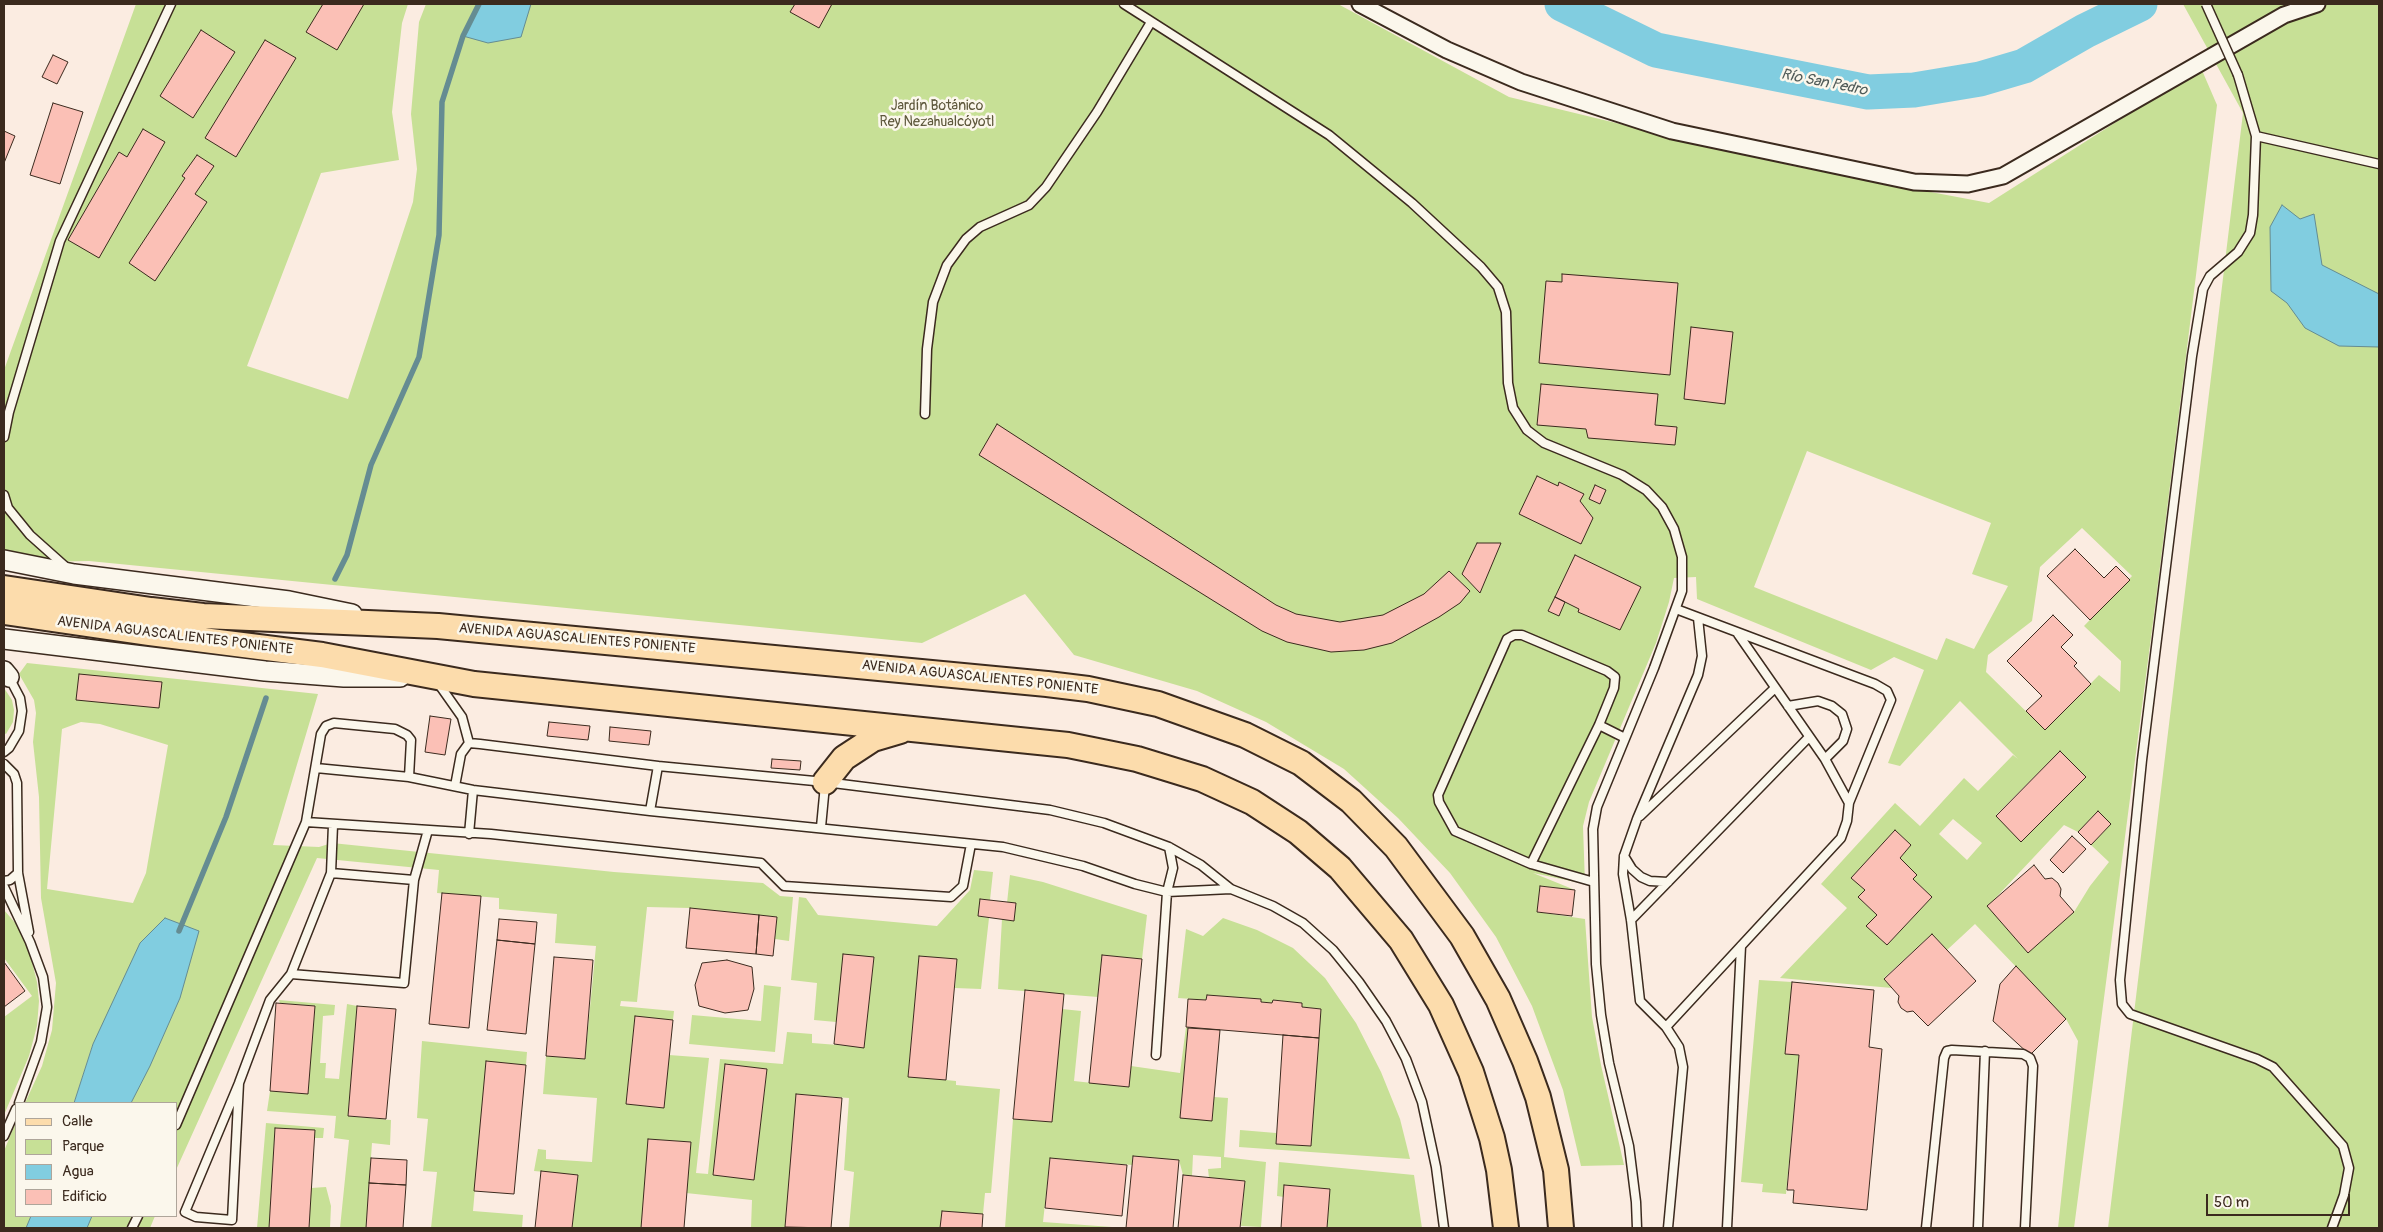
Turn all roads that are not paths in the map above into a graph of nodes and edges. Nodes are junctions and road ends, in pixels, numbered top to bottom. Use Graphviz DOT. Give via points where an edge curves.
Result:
graph roads {
  1 [pos="172,4"];
  2 [pos="1124,4"];
  3 [pos="1360,4"];
  4 [pos="2206,4"];
  5 [pos="2317,4"];
  6 [pos="1152,22"];
  7 [pos="2256,136"];
  8 [pos="2379,164"];
  9 [pos="925,414"];
  10 [pos="4,437"];
  11 [pos="4,494"];
  12 [pos="4,560"];
  13 [pos="74,574"];
  14 [pos="4,588"];
  15 [pos="1676,610"];
  16 [pos="4,612"];
  17 [pos="1698,618"];
  18 [pos="395,623"];
  19 [pos="1738,633"];
  20 [pos="4,639"];
  21 [pos="6,674"];
  22 [pos="433,677"];
  23 [pos="1775,688"];
  24 [pos="1788,706"];
  25 [pos="1599,725"];
  26 [pos="908,729"];
  27 [pos="1809,737"];
  28 [pos="1625,738"];
  29 [pos="469,743"];
  30 [pos="4,752"];
  31 [pos="1825,759"];
  32 [pos="4,764"];
  33 [pos="658,766"];
  34 [pos="316,768"];
  35 [pos="409,777"];
  36 [pos="825,782"];
  37 [pos="455,786"];
  38 [pos="473,790"];
  39 [pos="1849,803"];
  40 [pos="650,811"];
  41 [pos="1637,819"];
  42 [pos="306,822"];
  43 [pos="333,825"];
  44 [pos="821,827"];
  45 [pos="428,830"];
  46 [pos="469,834"];
  47 [pos="971,844"];
  48 [pos="1169,847"];
  49 [pos="1624,856"];
  50 [pos="1531,864"];
  51 [pos="18,873"];
  52 [pos="331,874"];
  53 [pos="414,880"];
  54 [pos="4,881"];
  55 [pos="1594,882"];
  56 [pos="1668,882"];
  57 [pos="4,886"];
  58 [pos="1231,889"];
  59 [pos="1167,892"];
  60 [pos="1631,920"];
  61 [pos="30,942"];
  62 [pos="1741,946"];
  63 [pos="291,974"];
  64 [pos="1666,1027"];
  65 [pos="1985,1051"];
  66 [pos="1156,1055"];
  67 [pos="239,1083"];
  68 [pos="19,1102"];
  69 [pos="15,1111"];
  70 [pos="178,1120"];
  71 [pos="4,1136"];
  72 [pos="1444,1228"];
  73 [pos="1506,1228"];
  74 [pos="1561,1228"];
  75 [pos="1637,1228"];
  76 [pos="1668,1228"];
  77 [pos="1727,1228"];
  78 [pos="1926,1228"];
  79 [pos="1978,1228"];
  80 [pos="2025,1228"];
  81 [pos="2332,1228"];
  1 -- 10 [label="lane" via="60,242"];
  2 -- 6 [label="lane"];
  3 -- 5 [label="street" via="1447,50 1521,82 1672,131 1914,182 1968,184 2003,176 2284,15"];
  4 -- 7 [label="lane, bridge" via="2238,75"];
  6 -- 9 [label="lane" via="1046,187 1029,204 980,227 966,239 947,265 932,311"];
  6 -- 15 [label="lane" via="1329,135 1412,202 1481,266 1498,288 1506,312 1508,383 1513,408 1527,430 1544,443 1622,474 1646,490 1662,507 1674,530 1682,557 1682,591"];
  7 -- 8 [label="lane"];
  7 -- 81 [label="lane" via="2250,233 2238,252 2210,276 2201,299 2142,760 2120,980 2122,1004 2130,1014 2273,1067 2343,1146 2349,1168 2344,1195"];
  11 -- 13 [label="lane" via="8,508 30,535"];
  12 -- 13 [label="street, AVENIDA AGUASCALIENTES PONIENTE"];
  13 -- 18 [label="street, AVENIDA AGUASCALIENTES PONIENTE" via="289,601"];
  14 -- 18 [label="main road, AVENIDA AGUASCALIENTES PONIENTE" via="212,616"];
  15 -- 17 [label="lane"];
  15 -- 28 [label="lane"];
  16 -- 22 [label="main road, AVENIDA AGUASCALIENTES PONIENTE" via="322,655"];
  17 -- 19 [label="lane"];
  17 -- 41 [label="lane" via="1702,656 1698,675"];
  18 -- 74 [label="main road, AVENIDA AGUASCALIENTES PONIENTE" via="679,647 1088,689 1187,713 1273,748 1327,781 1375,824 1462,936 1498,999 1525,1061 1548,1133"];
  19 -- 23 [label="lane"];
  19 -- 39 [label="lane" via="1887,691 1891,700 1888,713"];
  20 -- 22 [label="street, AVENIDA AGUASCALIENTES PONIENTE" via="265,671 344,677"];
  21 -- 30 [label="lane" via="20,698 22,711 19,731"];
  22 -- 26 [label="main road, AVENIDA AGUASCALIENTES PONIENTE"];
  22 -- 29 [label="lane" via="462,717"];
  23 -- 24 [label="lane"];
  23 -- 41 [label="lane"];
  24 -- 27 [label="lane"];
  24 -- 31 [label="lane" via="1818,702 1832,706 1842,714 1847,729 1843,741"];
  25 -- 28 [label="lane"];
  25 -- 50 [label="lane"];
  25 -- 50 [label="lane" via="1614,688 1615,677 1522,635 1507,639 1438,795 1455,831"];
  26 -- 36 [label="main road" via="873,739 844,758"];
  26 -- 73 [label="main road, AVENIDA AGUASCALIENTES PONIENTE" via="1068,745 1137,758 1228,789 1298,832 1359,888 1400,940 1441,1005 1471,1072 1482,1106 1499,1170"];
  27 -- 31 [label="lane"];
  27 -- 56 [label="lane"];
  28 -- 55 [label="lane" via="1592,829"];
  29 -- 33 [label="lane"];
  29 -- 37 [label="lane" via="461,754"];
  31 -- 39 [label="lane"];
  32 -- 51 [label="lane" via="14,774 17,783"];
  33 -- 36 [label="lane"];
  33 -- 40 [label="lane"];
  34 -- 35 [label="lane"];
  34 -- 35 [label="lane" via="321,734 326,726 334,723 395,729 407,734 411,740"];
  34 -- 42 [label="lane"];
  35 -- 37 [label="lane"];
  36 -- 44 [label="lane"];
  36 -- 48 [label="lane" via="1050,810 1104,823"];
  37 -- 38 [label="lane"];
  38 -- 40 [label="lane"];
  38 -- 46 [label="lane"];
  39 -- 62 [label="lane" via="1841,838"];
  40 -- 44 [label="lane"];
  41 -- 49 [label="lane"];
  42 -- 43 [label="lane"];
  42 -- 70 [label="lane"];
  43 -- 45 [label="lane"];
  43 -- 52 [label="lane"];
  44 -- 47 [label="lane"];
  45 -- 46 [label="lane"];
  45 -- 53 [label="lane"];
  46 -- 47 [label="lane" via="761,863 784,886 951,898 964,886"];
  47 -- 59 [label="lane" via="1003,847 1083,866"];
  48 -- 58 [label="lane"];
  48 -- 59 [label="lane" via="1174,868"];
  49 -- 56 [label="lane" via="1641,876 1650,881"];
  49 -- 60 [label="lane" via="1623,874"];
  50 -- 55 [label="lane"];
  51 -- 54 [label="lane"];
  51 -- 61 [label="lane"];
  52 -- 53 [label="lane"];
  52 -- 63 [label="lane"];
  53 -- 63 [label="lane" via="404,983"];
  55 -- 75 [label="lane" via="1601,1015 1629,1146"];
  56 -- 60 [label="lane"];
  57 -- 61 [label="lane"];
  58 -- 59 [label="lane"];
  58 -- 72 [label="lane" via="1273,906 1302,924 1333,950 1386,1021 1406,1059 1422,1102 1436,1167"];
  59 -- 66 [label="lane"];
  60 -- 64 [label="lane" via="1640,1001"];
  61 -- 68 [label="lane" via="43,977 47,1006 41,1042"];
  62 -- 64 [label="lane"];
  62 -- 77 [label="lane"];
  63 -- 67 [label="lane" via="270,1000"];
  64 -- 76 [label="lane" via="1679,1047 1683,1067"];
  65 -- 78 [label="lane" via="1946,1052"];
  65 -- 79 [label="lane"];
  65 -- 80 [label="lane" via="2023,1054 2030,1058 2033,1066"];
  67 -- 67 [label="lane" via="185,1212 196,1217 232,1220"];
  69 -- 71 [label="lane"];
}
